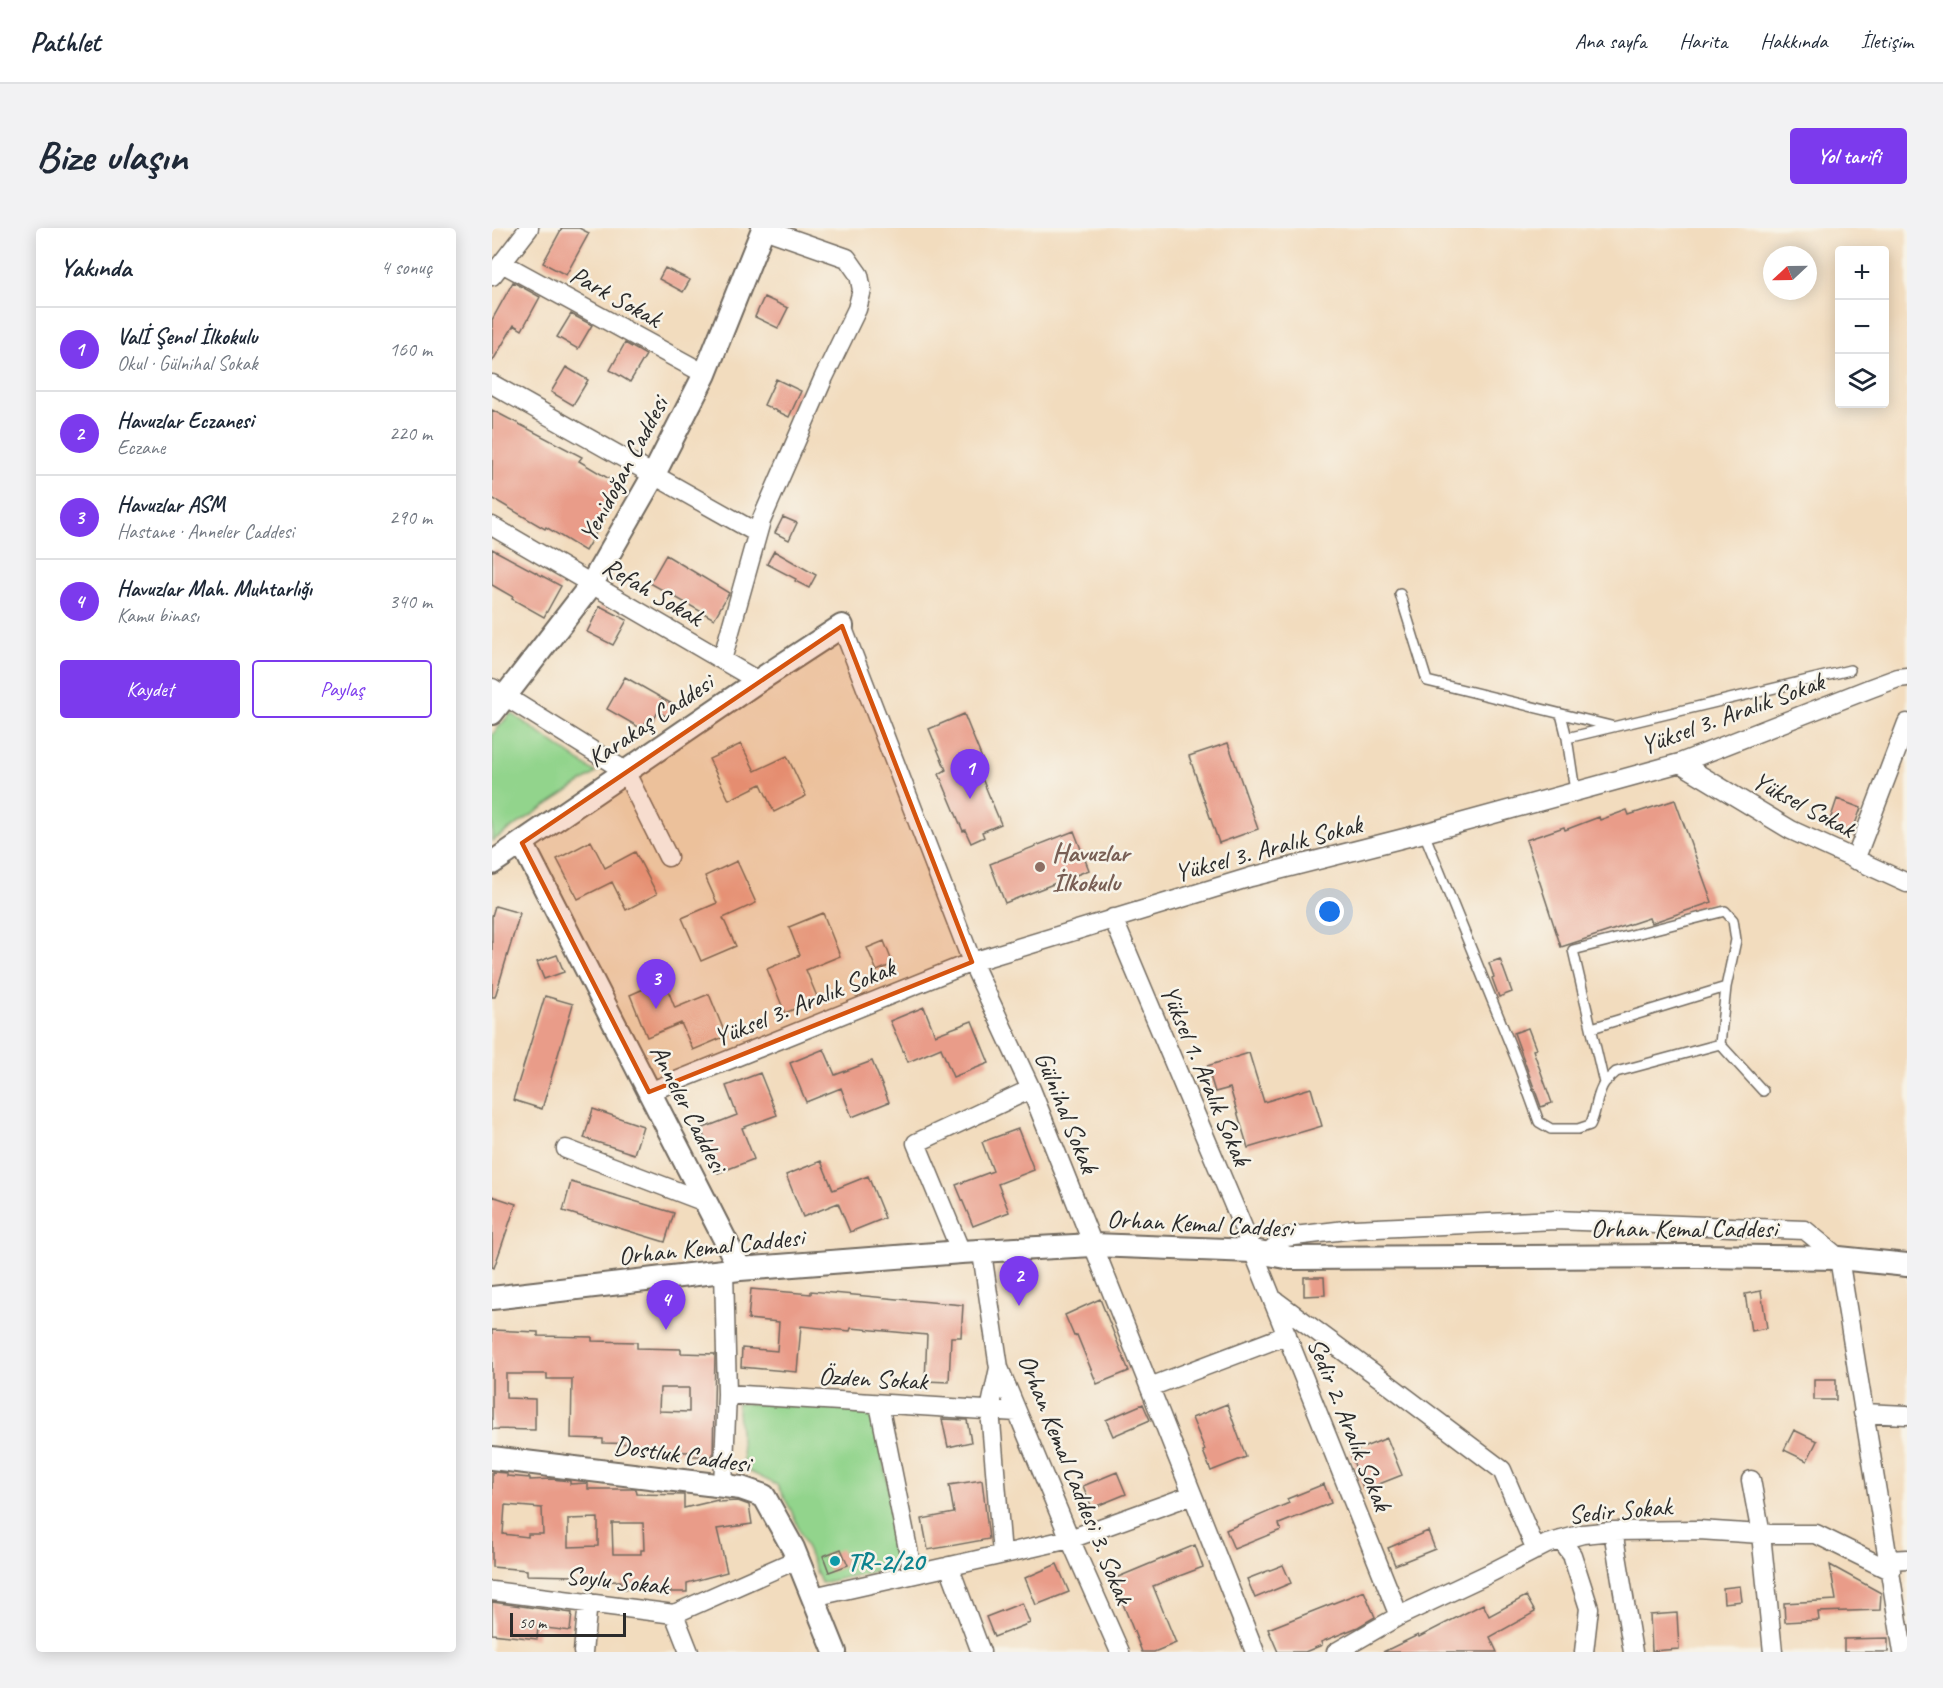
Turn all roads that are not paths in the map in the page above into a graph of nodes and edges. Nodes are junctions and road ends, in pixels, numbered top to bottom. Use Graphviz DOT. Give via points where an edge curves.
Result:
graph roads {
  1 [pos="529,228"];
  2 [pos="762,228"];
  3 [pos="497,270"];
  4 [pos="705,374"];
  5 [pos="492,384"];
  6 [pos="653,476"];
  7 [pos="492,526"];
  8 [pos="757,533"];
  9 [pos="591,585"];
  10 [pos="1400,594"];
  11 [pos="842,627"];
  12 [pos="722,660"];
  13 [pos="1850,669"];
  14 [pos="1907,677"];
  15 [pos="758,681"];
  16 [pos="497,699"];
  17 [pos="1561,714"];
  18 [pos="1907,723"];
  19 [pos="1614,727"];
  20 [pos="1567,738"];
  21 [pos="1680,763"];
  22 [pos="625,771"];
  23 [pos="1575,791"];
  24 [pos="1424,833"];
  25 [pos="522,843"];
  26 [pos="668,857"];
  27 [pos="1855,860"];
  28 [pos="492,863"];
  29 [pos="1907,883"];
  30 [pos="1113,918"];
  31 [pos="972,962"];
  32 [pos="1726,987"];
  33 [pos="1592,1028"];
  34 [pos="1720,1044"];
  35 [pos="1604,1083"];
  36 [pos="1031,1089"];
  37 [pos="1763,1091"];
  38 [pos="649,1092"];
  39 [pos="566,1149"];
  40 [pos="705,1202"];
  41 [pos="1093,1245"];
  42 [pos="972,1253"];
  43 [pos="1260,1253"];
  44 [pos="1839,1258"];
  45 [pos="1907,1265"];
  46 [pos="732,1270"];
  47 [pos="492,1298"];
  48 [pos="1272,1298"];
  49 [pos="1287,1335"];
  50 [pos="999,1368"];
  51 [pos="1150,1388"];
  52 [pos="727,1394"];
  53 [pos="879,1404"];
  54 [pos="990,1410"];
  55 [pos="1017,1412"];
  56 [pos="1863,1413"];
  57 [pos="1907,1415"];
  58 [pos="492,1458"];
  59 [pos="1751,1480"];
  60 [pos="723,1486"];
  61 [pos="1192,1495"];
  62 [pos="1613,1531"];
  63 [pos="1761,1534"];
  64 [pos="1070,1539"];
  65 [pos="1562,1540"];
  66 [pos="1536,1550"];
  67 [pos="1002,1554"];
  68 [pos="798,1559"];
  69 [pos="1907,1559"];
  70 [pos="949,1566"];
  71 [pos="1890,1566"];
  72 [pos="912,1574"];
  73 [pos="492,1592"];
  74 [pos="813,1597"];
  75 [pos="588,1602"];
  76 [pos="674,1614"];
  77 [pos="1399,1616"];
  78 [pos="583,1652"];
  79 [pos="689,1652"];
  80 [pos="835,1652"];
  81 [pos="981,1652"];
  82 [pos="1120,1652"];
  83 [pos="1255,1652"];
  84 [pos="1336,1652"];
  85 [pos="1584,1652"];
  86 [pos="1632,1652"];
  87 [pos="1773,1652"];
  88 [pos="1903,1652"];
  1 -- 3 [label="street"];
  2 -- 4 [label="street, Yenidoğan Caddesi"];
  2 -- 8 [label="street" via="847,258 859,275 862,290"];
  3 -- 4 [label="street, Park Sokak"];
  4 -- 6 [label="street, Yenidoğan Caddesi"];
  5 -- 6 [label="street"];
  6 -- 8 [label="street"];
  6 -- 9 [label="street, Yenidoğan Caddesi"];
  7 -- 9 [label="street, Refah Sokak"];
  8 -- 12 [label="street"];
  9 -- 12 [label="street, Refah Sokak"];
  9 -- 16 [label="street, Yenidoğan Caddesi"];
  10 -- 17 [label="lane" via="1427,681"];
  11 -- 15 [label="street, Karakaş Caddesi"];
  11 -- 31 [label="street, Gülnihal Sokak"];
  12 -- 15 [label="street, Refah Sokak"];
  13 -- 19 [label="lane"];
  14 -- 21 [label="street, Yüksel 3. Aralık Sokak"];
  15 -- 22 [label="street, Karakaş Caddesi"];
  16 -- 22 [label="street"];
  17 -- 19 [label="lane"];
  17 -- 20 [label="lane"];
  18 -- 27 [label="street"];
  19 -- 20 [label="lane"];
  20 -- 23 [label="lane"];
  21 -- 23 [label="street, Yüksel 3. Aralık Sokak"];
  21 -- 27 [label="street, Yüksel Sokak" via="1791,830"];
  22 -- 25 [label="street, Karakaş Caddesi"];
  22 -- 26 [label="street"];
  23 -- 24 [label="street, Yüksel 3. Aralık Sokak"];
  24 -- 30 [label="street, Yüksel 3. Aralık Sokak" via="1251,877"];
  24 -- 35 [label="lane" via="1539,1122 1551,1130 1590,1125"];
  25 -- 28 [label="street, Karakaş Caddesi"];
  25 -- 38 [label="street, Anneler Caddesi"];
  27 -- 29 [label="street, Yüksel Sokak"];
  30 -- 31 [label="street, Yüksel 3. Aralık Sokak"];
  30 -- 43 [label="street, Yüksel 1. Aralık Sokak"];
  31 -- 36 [label="street, Gülnihal Sokak"];
  31 -- 38 [label="street, Yüksel 3. Aralık Sokak"];
  32 -- 33 [label="lane"];
  32 -- 33 [label="lane" via="1736,940 1733,920 1725,911 1573,950"];
  32 -- 34 [label="lane"];
  33 -- 35 [label="lane"];
  34 -- 35 [label="lane" via="1616,1072"];
  34 -- 37 [label="lane"];
  36 -- 41 [label="street, Gülnihal Sokak"];
  36 -- 42 [label="street, Orhan Kemal Caddesi 3. Sokak" via="916,1143"];
  38 -- 40 [label="street, Anneler Caddesi"];
  39 -- 40 [label="street"];
  40 -- 46 [label="street, Anneler Caddesi"];
  41 -- 42 [label="street, Orhan Kemal Caddesi"];
  41 -- 43 [label="street, Orhan Kemal Caddesi"];
  41 -- 51 [label="street, Gülnihal Sokak"];
  42 -- 46 [label="street, Orhan Kemal Caddesi"];
  42 -- 50 [label="street, Orhan Kemal Caddesi 3. Sokak"];
  43 -- 44 [label="street, Orhan Kemal Caddesi" via="1291,1258"];
  43 -- 44 [label="street" via="1287,1237 1354,1229 1556,1220 1804,1230"];
  43 -- 48 [label="street, Sedir 2. Aralık Sokak"];
  44 -- 45 [label="street, Orhan Kemal Caddesi"];
  44 -- 56 [label="street"];
  46 -- 47 [label="street, Orhan Kemal Caddesi"];
  46 -- 52 [label="street"];
  48 -- 49 [label="street, Sedir 2. Aralık Sokak"];
  48 -- 66 [label="street" via="1502,1470"];
  49 -- 51 [label="street"];
  49 -- 77 [label="street, Sedir 2. Aralık Sokak"];
  50 -- 54 [label="street"];
  50 -- 55 [label="street, Orhan Kemal Caddesi 3. Sokak"];
  51 -- 61 [label="street, Gülnihal Sokak"];
  52 -- 53 [label="street, Özden Sokak"];
  52 -- 60 [label="street"];
  53 -- 54 [label="street, Özden Sokak"];
  53 -- 72 [label="street"];
  54 -- 55 [label="street, Özden Sokak"];
  54 -- 67 [label="street"];
  55 -- 64 [label="street, Orhan Kemal Caddesi 3. Sokak"];
  56 -- 57 [label="street"];
  56 -- 71 [label="street"];
  58 -- 60 [label="street, Dostluk Caddesi"];
  59 -- 63 [label="street"];
  60 -- 68 [label="street, Dostluk Caddesi" via="764,1496"];
  61 -- 64 [label="street"];
  61 -- 83 [label="street, Gülnihal Sokak"];
  62 -- 63 [label="street, Sedir Sokak"];
  62 -- 65 [label="street, Sedir Sokak"];
  62 -- 86 [label="street"];
  63 -- 71 [label="street, Sedir Sokak" via="1816,1534"];
  63 -- 87 [label="street"];
  64 -- 67 [label="street"];
  64 -- 82 [label="street, Orhan Kemal Caddesi 3. Sokak"];
  65 -- 66 [label="street, Sedir Sokak"];
  65 -- 85 [label="street" via="1572,1555 1589,1608"];
  66 -- 77 [label="street, Sedir Sokak"];
  67 -- 70 [label="street"];
  68 -- 74 [label="street, Dostluk Caddesi"];
  68 -- 76 [label="street, Soylu Sokak"];
  69 -- 71 [label="street"];
  70 -- 72 [label="street"];
  70 -- 81 [label="street"];
  71 -- 88 [label="street"];
  72 -- 74 [label="street"];
  73 -- 75 [label="street, Soylu Sokak"];
  74 -- 80 [label="street, Dostluk Caddesi"];
  75 -- 76 [label="street, Soylu Sokak"];
  75 -- 78 [label="street"];
  76 -- 79 [label="street"];
  77 -- 84 [label="street, Sedir Sokak"];
}
